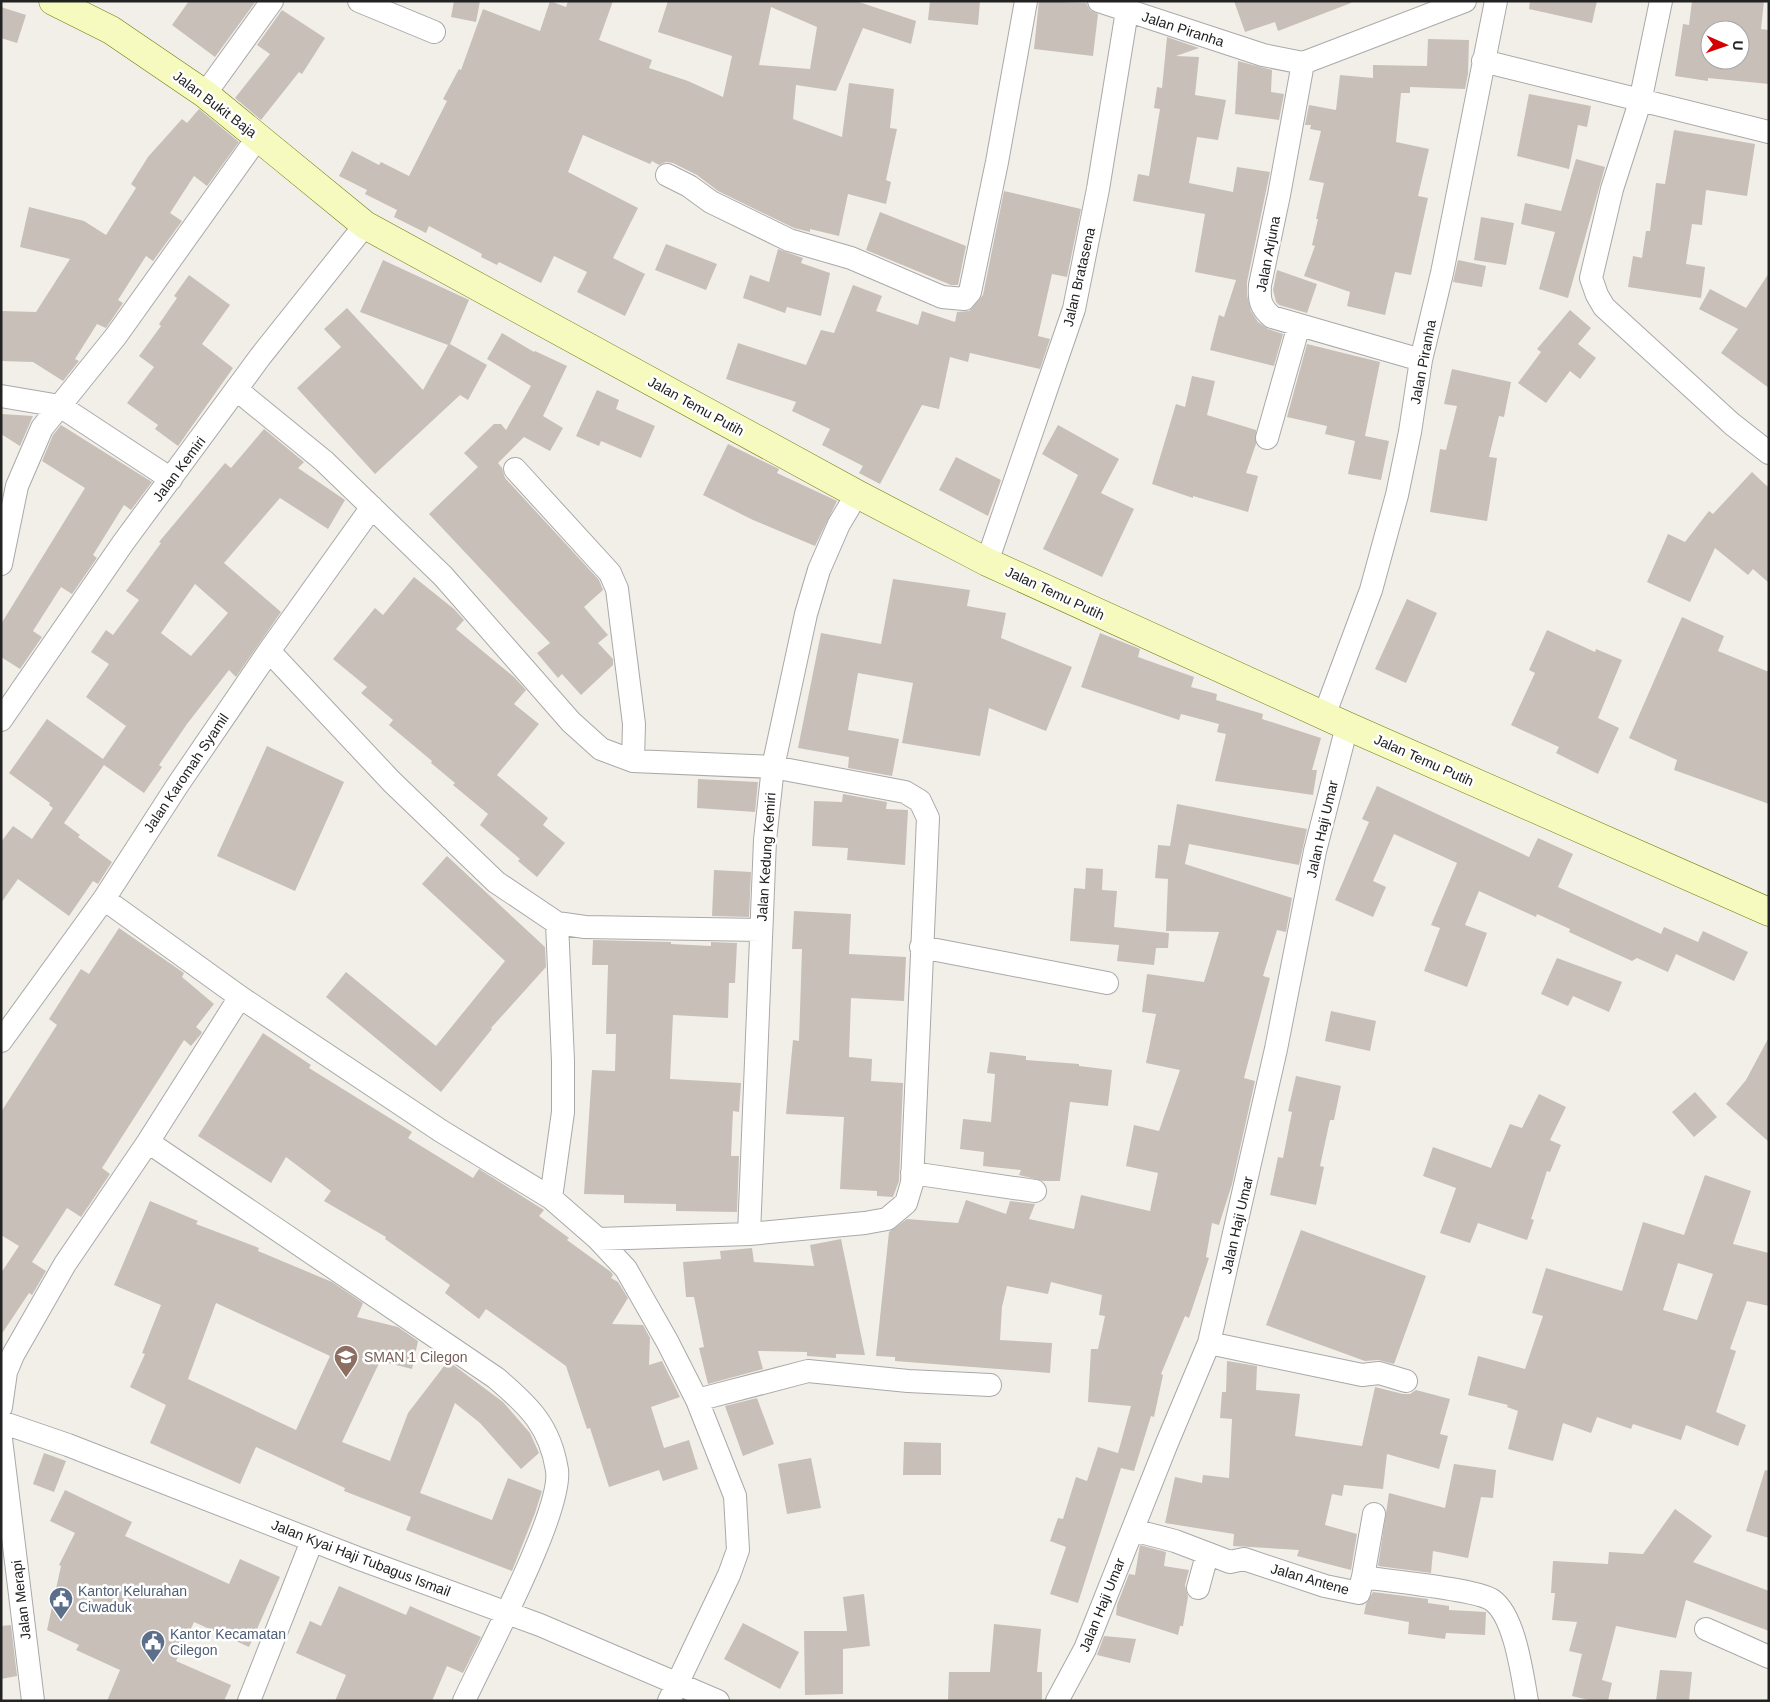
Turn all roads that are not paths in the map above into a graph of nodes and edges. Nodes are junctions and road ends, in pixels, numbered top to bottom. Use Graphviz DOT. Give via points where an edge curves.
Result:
graph roads {
  1 [pos="54,1"];
  2 [pos="272,1"];
  3 [pos="359,1"];
  4 [pos="1026,1"];
  5 [pos="1099,1"];
  6 [pos="1465,1"];
  7 [pos="1496,1"];
  8 [pos="1660,1"];
  9 [pos="1127,11"];
  10 [pos="434,32"];
  11 [pos="1483,61"];
  12 [pos="1303,63"];
  13 [pos="205,94"];
  14 [pos="1640,102"];
  15 [pos="1769,132"];
  16 [pos="258,137"];
  17 [pos="667,175"];
  18 [pos="365,224"];
  19 [pos="1299,325"];
  20 [pos="1421,360"];
  21 [pos="237,390"];
  22 [pos="1,396"];
  23 [pos="60,406"];
  24 [pos="1267,438"];
  25 [pos="1769,453"];
  26 [pos="515,469"];
  27 [pos="171,479"];
  28 [pos="857,494"];
  29 [pos="372,507"];
  30 [pos="987,562"];
  31 [pos="1,564"];
  32 [pos="269,651"];
  33 [pos="1,720"];
  34 [pos="1335,721"];
  35 [pos="633,762"];
  36 [pos="773,767"];
  37 [pos="104,899"];
  38 [pos="1769,912"];
  39 [pos="556,923"];
  40 [pos="761,930"];
  41 [pos="922,947"];
  42 [pos="1107,983"];
  43 [pos="240,997"];
  44 [pos="1,1041"];
  45 [pos="148,1142"];
  46 [pos="912,1173"];
  47 [pos="1035,1191"];
  48 [pos="551,1198"];
  49 [pos="749,1234"];
  50 [pos="598,1239"];
  51 [pos="1209,1343"];
  52 [pos="1406,1381"];
  53 [pos="990,1385"];
  54 [pos="697,1400"];
  55 [pos="1,1407"];
  56 [pos="1,1422"];
  57 [pos="1,1439"];
  58 [pos="1374,1514"];
  59 [pos="1133,1530"];
  60 [pos="312,1541"];
  61 [pos="1208,1555"];
  62 [pos="1363,1577"];
  63 [pos="1198,1588"];
  64 [pos="506,1612"];
  65 [pos="1706,1629"];
  66 [pos="1769,1657"];
  67 [pos="673,1692"];
  68 [pos="33,1701"];
  69 [pos="249,1701"];
  70 [pos="464,1701"];
  71 [pos="718,1701"];
  72 [pos="1057,1701"];
  73 [pos="1527,1701"];
  1 -- 13 [label="street, Jalan Bukit Baja" via="111,30"];
  2 -- 13 [label="street"];
  3 -- 10 [label="street"];
  4 -- 17 [label="street" via="984,226 970,292 964,299 942,296 851,258 789,240 711,202"];
  5 -- 9 [label="street, Jalan Piranha"];
  6 -- 12 [label="street"];
  7 -- 11 [label="street, Jalan Piranha"];
  8 -- 14 [label="street"];
  9 -- 12 [label="street, Jalan Piranha" via="1263,54"];
  9 -- 30 [label="street, Jalan Bratasena" via="1098,189 1074,309"];
  11 -- 14 [label="street"];
  11 -- 20 [label="street, Jalan Piranha" via="1442,273"];
  12 -- 19 [label="street, Jalan Arjuna" via="1260,293 1264,310 1272,317"];
  13 -- 16 [label="street, Jalan Bukit Baja"];
  14 -- 15 [label="street"];
  14 -- 25 [label="street" via="1612,189 1591,278 1597,295 1604,307"];
  16 -- 18 [label="street, Jalan Bukit Baja"];
  16 -- 23 [label="street" via="116,336"];
  18 -- 21 [label="street, Jalan Kemiri"];
  18 -- 28 [label="street, Jalan Temu Putih"];
  19 -- 20 [label="street, Jalan Arjuna"];
  19 -- 24 [label="street"];
  20 -- 34 [label="street, Jalan Piranha" via="1395,504"];
  21 -- 27 [label="street, Jalan Kemiri"];
  21 -- 29 [label="street" via="324,461"];
  22 -- 23 [label="street"];
  23 -- 27 [label="street"];
  23 -- 31 [label="street" via="42,428 17,486"];
  26 -- 35 [label="street" via="615,582 634,724"];
  27 -- 33 [label="street, Jalan Kemiri" via="122,543"];
  28 -- 30 [label="street, Jalan Temu Putih"];
  28 -- 36 [label="street, Jalan Kedung Kemiri" via="839,524 819,570 806,614"];
  29 -- 32 [label="street, Jalan Karomah Syamil"];
  29 -- 35 [label="street" via="443,576 571,722 601,749"];
  30 -- 34 [label="street, Jalan Temu Putih"];
  32 -- 37 [label="street, Jalan Karomah Syamil"];
  32 -- 39 [label="street" via="392,782 496,882"];
  34 -- 38 [label="street, Jalan Temu Putih"];
  34 -- 51 [label="street, Jalan Haji Umar" via="1316,851 1276,1049"];
  35 -- 36 [label="street"];
  36 -- 40 [label="street, Jalan Kedung Kemiri" via="765,840"];
  36 -- 41 [label="street" via="905,792 920,801 928,818"];
  37 -- 43 [label="street"];
  37 -- 44 [label="street, Jalan Karomah Syamil"];
  39 -- 40 [label="street" via="585,927"];
  39 -- 48 [label="street" via="563,1112"];
  40 -- 49 [label="street, Jalan Kedung Kemiri"];
  41 -- 42 [label="street"];
  41 -- 46 [label="street"];
  43 -- 45 [label="street"];
  43 -- 48 [label="street" via="441,1131"];
  45 -- 55 [label="street" via="65,1264 16,1348 6,1372"];
  45 -- 64 [label="street" via="496,1378 541,1421 558,1472 552,1507"];
  46 -- 47 [label="street"];
  46 -- 49 [label="street" via="906,1203 887,1219"];
  48 -- 50 [label="street"];
  49 -- 50 [label="street"];
  50 -- 54 [label="street" via="626,1269 668,1341"];
  51 -- 52 [label="street" via="1362,1375 1379,1373"];
  51 -- 59 [label="street, Jalan Haji Umar"];
  53 -- 54 [label="street" via="808,1371"];
  54 -- 67 [label="street" via="735,1496 738,1550"];
  56 -- 60 [label="street, Jalan Kyai Haji Tubagus Ismail"];
  57 -- 68 [label="street, Jalan Merapi"];
  58 -- 62 [label="street"];
  59 -- 61 [label="street, Jalan Antene" via="1175,1541"];
  59 -- 72 [label="street, Jalan Haji Umar" via="1085,1649"];
  60 -- 64 [label="street, Jalan Kyai Haji Tubagus Ismail"];
  60 -- 69 [label="street"];
  61 -- 62 [label="street, Jalan Antene" via="1230,1562 1244,1560 1325,1586 1359,1593"];
  61 -- 63 [label="street"];
  62 -- 73 [label="street, Jalan Antene" via="1492,1600 1502,1612 1516,1646"];
  64 -- 67 [label="street, Jalan Kyai Haji Tubagus Ismail" via="540,1625"];
  64 -- 70 [label="street"];
  65 -- 66 [label="street"];
  67 -- 71 [label="street, Jalan Kyai Haji Tubagus Ismail"];
}
